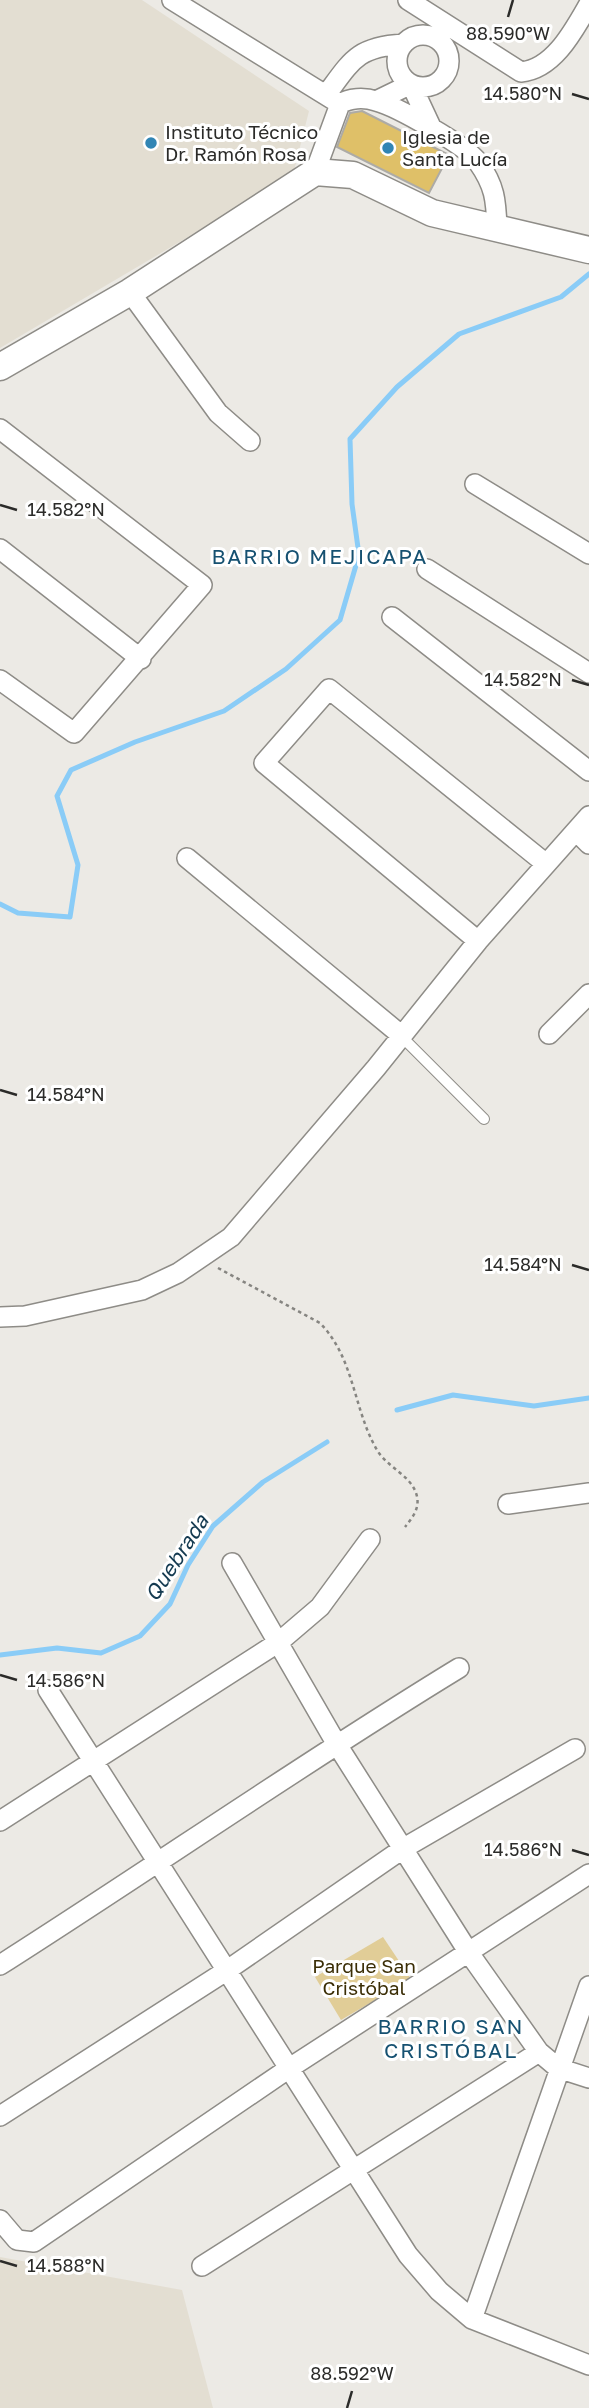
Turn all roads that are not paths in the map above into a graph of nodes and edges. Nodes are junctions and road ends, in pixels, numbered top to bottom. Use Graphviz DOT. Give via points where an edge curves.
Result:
graph roads {
  1 [pos="172,0"];
  2 [pos="419,3"];
  3 [pos="589,4"];
  4 [pos="438,40"];
  5 [pos="403,44"];
  6 [pos="487,50"];
  7 [pos="411,85"];
  8 [pos="333,100"];
  9 [pos="376,101"];
  10 [pos="432,129"];
  11 [pos="315,172"];
  12 [pos="497,228"];
  13 [pos="589,250"];
  14 [pos="130,292"];
  15 [pos="0,367"];
  16 [pos="0,429"];
  17 [pos="250,441"];
  18 [pos="475,484"];
  19 [pos="0,549"];
  20 [pos="589,553"];
  21 [pos="427,569"];
  22 [pos="392,617"];
  23 [pos="141,659"];
  24 [pos="589,673"];
  25 [pos="0,680"];
  26 [pos="589,771"];
  27 [pos="585,830"];
  28 [pos="187,858"];
  29 [pos="545,863"];
  30 [pos="478,941"];
  31 [pos="589,994"];
  32 [pos="549,1034"];
  33 [pos="401,1035"];
  34 [pos="484,1119"];
  35 [pos="0,1317"];
  36 [pos="589,1493"];
  37 [pos="508,1504"];
  38 [pos="370,1539"];
  39 [pos="232,1563"];
  40 [pos="279,1642"];
  41 [pos="458,1668"];
  42 [pos="48,1690"];
  43 [pos="336,1743"];
  44 [pos="575,1749"];
  45 [pos="93,1760"];
  46 [pos="0,1821"];
  47 [pos="404,1848"];
  48 [pos="159,1864"];
  49 [pos="589,1874"];
  50 [pos="469,1953"];
  51 [pos="0,1965"];
  52 [pos="226,1971"];
  53 [pos="589,1986"];
  54 [pos="539,2052"];
  55 [pos="558,2067"];
  56 [pos="288,2069"];
  57 [pos="589,2078"];
  58 [pos="0,2116"];
  59 [pos="352,2169"];
  60 [pos="0,2220"];
  61 [pos="202,2266"];
  62 [pos="472,2319"];
  63 [pos="589,2365"];
  1 -- 8 [label="street"];
  2 -- 4 [label="street"];
  2 -- 6 [label="street"];
  3 -- 6 [label="street" via="570,36 534,70 521,72"];
  4 -- 5 [label="street" via="417,36"];
  4 -- 6 [label="street"];
  4 -- 7 [label="street" via="450,58 446,75 432,86"];
  5 -- 7 [label="street" via="398,69"];
  5 -- 8 [label="street" via="370,48 349,65"];
  7 -- 9 [label="street"];
  7 -- 10 [label="street"];
  8 -- 9 [label="street"];
  8 -- 11 [label="street"];
  9 -- 10 [label="street"];
  10 -- 12 [label="street" via="476,159 495,190"];
  11 -- 12 [label="street" via="353,175 432,213"];
  11 -- 14 [label="street"];
  12 -- 13 [label="street"];
  14 -- 15 [label="street"];
  14 -- 17 [label="street" via="218,413"];
  16 -- 23 [label="street" via="202,585"];
  18 -- 20 [label="street"];
  19 -- 23 [label="street"];
  21 -- 24 [label="street"];
  22 -- 26 [label="street"];
  23 -- 25 [label="street" via="74,733"];
  27 -- 29 [label="street"];
  28 -- 33 [label="street"];
  29 -- 30 [label="street"];
  29 -- 30 [label="street" via="329,689 264,764"];
  30 -- 33 [label="street"];
  31 -- 32 [label="street"];
  33 -- 34 [label="lane"];
  33 -- 35 [label="street" via="231,1237 178,1273 142,1290 25,1316"];
  36 -- 37 [label="street"];
  38 -- 40 [label="street" via="320,1608"];
  39 -- 40 [label="street"];
  40 -- 43 [label="street"];
  40 -- 45 [label="street"];
  41 -- 43 [label="street"];
  42 -- 45 [label="street"];
  43 -- 47 [label="street"];
  43 -- 48 [label="street"];
  44 -- 47 [label="street"];
  45 -- 46 [label="street"];
  45 -- 48 [label="street"];
  47 -- 50 [label="street"];
  47 -- 52 [label="street"];
  48 -- 51 [label="street"];
  48 -- 52 [label="street"];
  49 -- 50 [label="street"];
  50 -- 54 [label="street"];
  50 -- 56 [label="street"];
  52 -- 56 [label="street"];
  52 -- 58 [label="street"];
  53 -- 55 [label="street"];
  54 -- 55 [label="street"];
  54 -- 59 [label="street"];
  55 -- 57 [label="street"];
  55 -- 62 [label="street"];
  56 -- 59 [label="street"];
  56 -- 60 [label="street" via="34,2242 17,2240"];
  59 -- 61 [label="street"];
  59 -- 62 [label="street" via="408,2255 439,2291"];
  62 -- 63 [label="street"];
}
